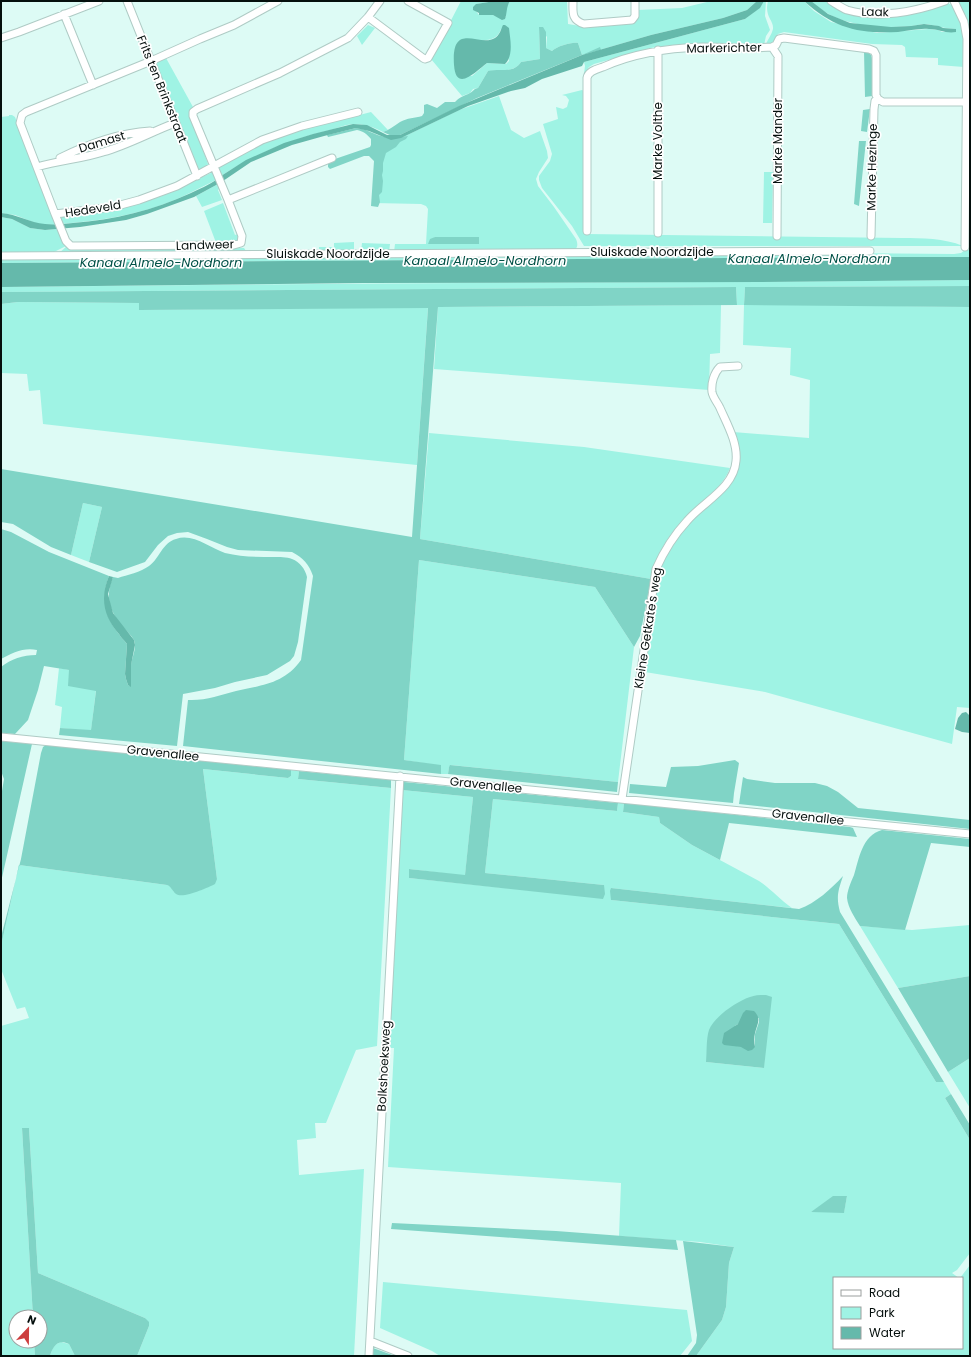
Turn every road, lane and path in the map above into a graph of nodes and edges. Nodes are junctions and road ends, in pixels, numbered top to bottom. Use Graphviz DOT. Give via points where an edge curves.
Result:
graph roads {
  1 [pos="99,1"];
  2 [pos="126,1"];
  3 [pos="278,1"];
  4 [pos="380,1"];
  5 [pos="408,1"];
  6 [pos="573,1"];
  7 [pos="635,1"];
  8 [pos="831,1"];
  9 [pos="945,1"];
  10 [pos="954,1"];
  11 [pos="64,14"];
  12 [pos="368,17"];
  13 [pos="1,38"];
  14 [pos="772,47"];
  15 [pos="658,50"];
  16 [pos="151,61"];
  17 [pos="93,85"];
  18 [pos="878,99"];
  19 [pos="968,103"];
  20 [pos="358,112"];
  21 [pos="175,123"];
  22 [pos="155,131"];
  23 [pos="332,158"];
  24 [pos="53,162"];
  25 [pos="37,167"];
  26 [pos="214,167"];
  27 [pos="197,176"];
  28 [pos="228,200"];
  29 [pos="57,218"];
  30 [pos="587,230"];
  31 [pos="658,233"];
  32 [pos="777,236"];
  33 [pos="871,236"];
  34 [pos="965,248"];
  35 [pos="870,251"];
  36 [pos="1,256"];
  37 [pos="738,366"];
  38 [pos="1,737"];
  39 [pos="400,776"];
  40 [pos="622,798"];
  41 [pos="970,834"];
  42 [pos="370,1341"];
  43 [pos="369,1356"];
  44 [pos="408,1356"];
  1 -- 11 [label="street"];
  2 -- 16 [label="street, Frits ten Brinkstraat"];
  3 -- 16 [label="street, Hedeveld" via="234,25"];
  4 -- 12 [label="street"];
  5 -- 12 [label="street" via="448,23 428,58 423,58"];
  6 -- 7 [label="street" via="575,19 584,24 632,20 635,16"];
  8 -- 9 [label="street, Laak" via="846,10 867,14 912,10"];
  10 -- 19 [label="street" via="964,22 967,39"];
  11 -- 13 [label="street"];
  11 -- 17 [label="street"];
  12 -- 26 [label="street, Frits ten Brinkstraat" via="348,38 280,73 193,112"];
  14 -- 15 [label="street, Markerichter"];
  14 -- 18 [label="street, Markerichter" via="779,39 784,38 874,51"];
  14 -- 32 [label="street, Marke Mander" via="778,56"];
  15 -- 30 [label="street, Markerichter" via="613,62 588,75"];
  15 -- 31 [label="street, Marke Volthe"];
  16 -- 17 [label="street, Hedeveld"];
  16 -- 21 [label="street, Frits ten Brinkstraat"];
  17 -- 25 [label="street, Hedeveld" via="22,115 20,123"];
  18 -- 19 [label="street" via="882,102"];
  18 -- 33 [label="street, Marke Hezinge" via="874,109"];
  19 -- 34 [label="street"];
  20 -- 26 [label="street, Hedeveld" via="302,126 262,140"];
  21 -- 22 [label="street, Damast"];
  21 -- 27 [label="street, Frits ten Brinkstraat"];
  22 -- 24 [label="street, Damast" via="104,152"];
  22 -- 24 [label="street, Damast" via="135,132 100,141 79,148"];
  23 -- 28 [label="street"];
  24 -- 25 [label="street, Damast"];
  25 -- 29 [label="street, Hedeveld"];
  26 -- 27 [label="street, Hedeveld"];
  26 -- 28 [label="street, Frits ten Brinkstraat"];
  27 -- 29 [label="street, Hedeveld" via="139,200"];
  28 -- 29 [label="street, Landweer" via="242,236 241,243 234,245 73,247 63,235"];
  35 -- 36 [label="street, Sluiskade Noordzijde"];
  37 -- 40 [label="street, Kleine Getkate's weg" via="720,367 714,375 712,384 712,392 736,449 736,461 732,472 723,488 688,519 674,536 656,569"];
  38 -- 39 [label="street, Gravenallee"];
  39 -- 40 [label="street, Gravenallee"];
  39 -- 42 [label="street, Bolkshoeksweg"];
  40 -- 41 [label="street, Gravenallee"];
  42 -- 43 [label="street, Bolkshoeksweg"];
  42 -- 44 [label="street"];
}
